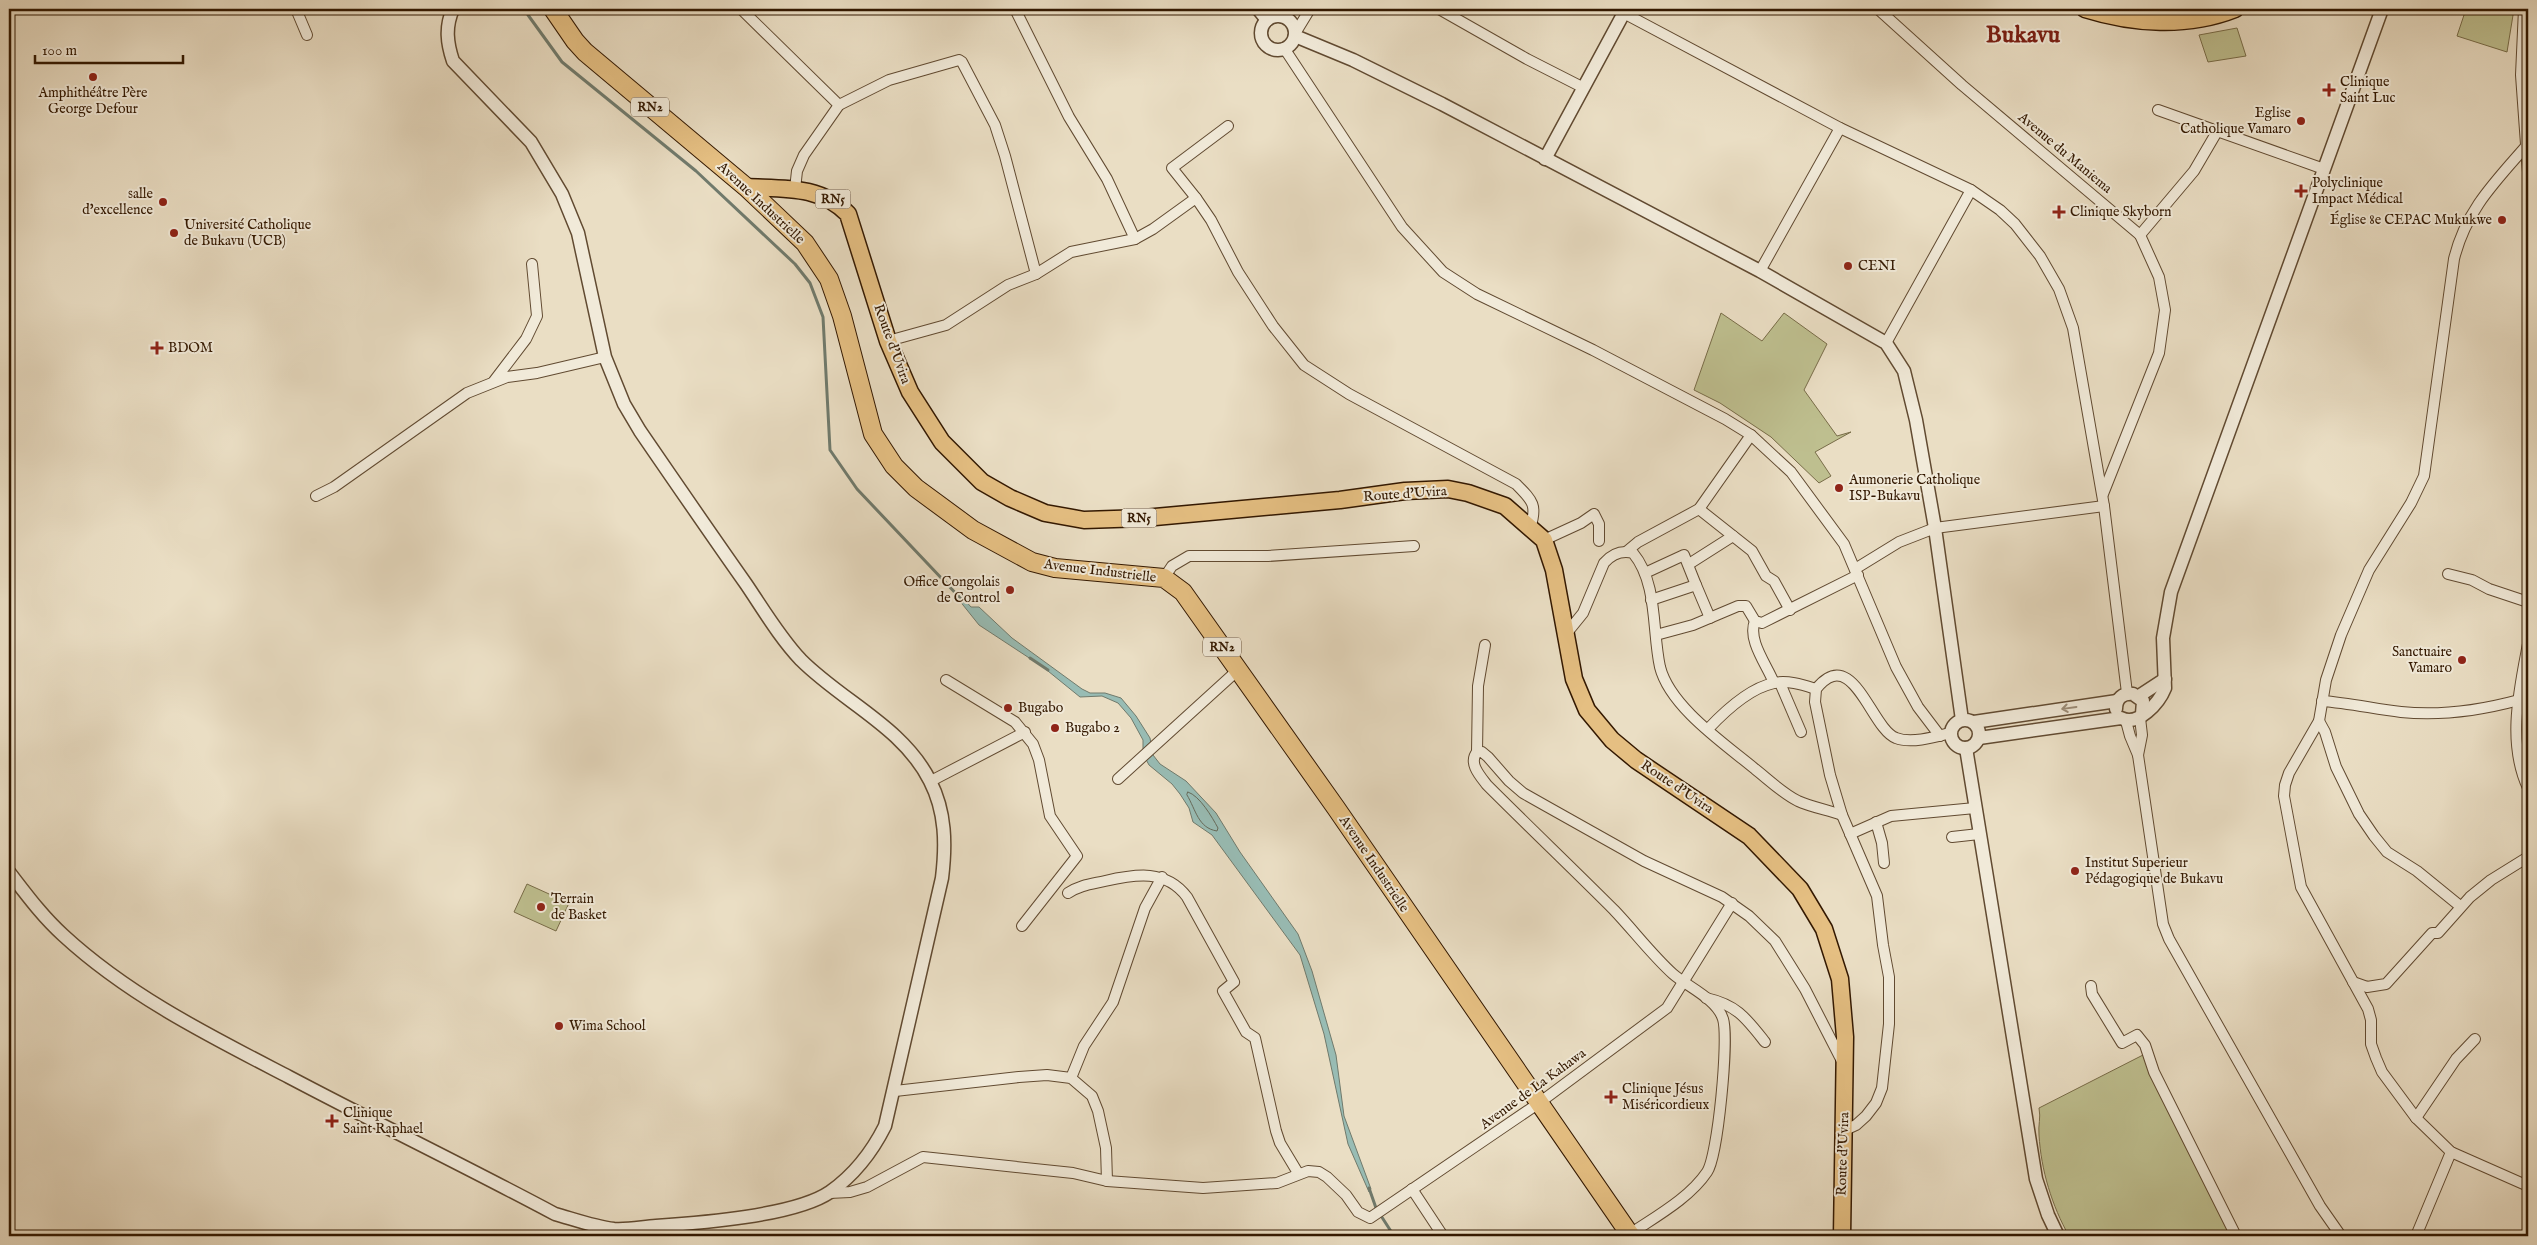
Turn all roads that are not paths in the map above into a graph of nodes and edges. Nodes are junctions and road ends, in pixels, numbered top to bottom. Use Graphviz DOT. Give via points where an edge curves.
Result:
graph roads {
  1 [pos="296,9"];
  2 [pos="453,9"];
  3 [pos="741,9"];
  4 [pos="1015,9"];
  5 [pos="1258,9"];
  6 [pos="1310,9"];
  7 [pos="1440,9"];
  8 [pos="1878,9"];
  9 [pos="2085,9"];
  10 [pos="2235,9"];
  11 [pos="2382,9"];
  12 [pos="2524,9"];
  13 [pos="1622,10"];
  14 [pos="557,12"];
  15 [pos="1266,20"];
  16 [pos="1296,34"];
  17 [pos="306,35"];
  18 [pos="1284,48"];
  19 [pos="1582,87"];
  20 [pos="839,105"];
  21 [pos="2158,110"];
  22 [pos="1228,126"];
  23 [pos="1840,128"];
  24 [pos="2218,130"];
  25 [pos="2528,144"];
  26 [pos="1545,159"];
  27 [pos="2324,169"];
  28 [pos="2528,172"];
  29 [pos="746,187"];
  30 [pos="795,189"];
  31 [pos="1971,190"];
  32 [pos="1196,198"];
  33 [pos="2140,234"];
  34 [pos="1135,239"];
  35 [pos="532,264"];
  36 [pos="1760,271"];
  37 [pos="1036,274"];
  38 [pos="888,341"];
  39 [pos="1886,343"];
  40 [pos="606,357"];
  41 [pos="494,381"];
  42 [pos="1751,435"];
  43 [pos="316,496"];
  44 [pos="2103,500"];
  45 [pos="1699,509"];
  46 [pos="1530,528"];
  47 [pos="1935,528"];
  48 [pos="1733,536"];
  49 [pos="1544,540"];
  50 [pos="1599,541"];
  51 [pos="1414,546"];
  52 [pos="1626,552"];
  53 [pos="1689,564"];
  54 [pos="1857,572"];
  55 [pos="1645,573"];
  56 [pos="2448,574"];
  57 [pos="1164,578"];
  58 [pos="1696,585"];
  59 [pos="1651,600"];
  60 [pos="2528,602"];
  61 [pos="1790,610"];
  62 [pos="1710,618"];
  63 [pos="1755,620"];
  64 [pos="1566,634"];
  65 [pos="1656,636"];
  66 [pos="2528,644"];
  67 [pos="1485,645"];
  68 [pos="1239,669"];
  69 [pos="2165,679"];
  70 [pos="946,680"];
  71 [pos="1777,683"];
  72 [pos="1816,689"];
  73 [pos="2127,697"];
  74 [pos="2519,700"];
  75 [pos="2322,701"];
  76 [pos="2141,716"];
  77 [pos="2124,720"];
  78 [pos="1968,721"];
  79 [pos="2318,721"];
  80 [pos="1708,729"];
  81 [pos="1025,732"];
  82 [pos="1801,732"];
  83 [pos="1945,734"];
  84 [pos="1979,738"];
  85 [pos="1966,748"];
  86 [pos="1477,752"];
  87 [pos="2138,755"];
  88 [pos="1118,779"];
  89 [pos="930,782"];
  90 [pos="2528,788"];
  91 [pos="1975,808"];
  92 [pos="1842,815"];
  93 [pos="1876,822"];
  94 [pos="1850,834"];
  95 [pos="1980,834"];
  96 [pos="1952,837"];
  97 [pos="2528,857"];
  98 [pos="1884,863"];
  99 [pos="9,872"];
  100 [pos="1162,877"];
  101 [pos="1068,893"];
  102 [pos="1732,903"];
  103 [pos="2460,906"];
  104 [pos="1022,926"];
  105 [pos="2353,982"];
  106 [pos="1684,983"];
  107 [pos="2092,986"];
  108 [pos="1705,998"];
  109 [pos="2475,1039"];
  110 [pos="1765,1042"];
  111 [pos="1844,1066"];
  112 [pos="1071,1078"];
  113 [pos="895,1091"];
  114 [pos="1539,1102"];
  115 [pos="2416,1118"];
  116 [pos="1845,1130"];
  117 [pos="2451,1152"];
  118 [pos="1298,1173"];
  119 [pos="1108,1181"];
  120 [pos="2528,1186"];
  121 [pos="1412,1189"];
  122 [pos="829,1193"];
  123 [pos="614,1233"];
  124 [pos="1443,1236"];
  125 [pos="1629,1236"];
  126 [pos="1842,1236"];
  127 [pos="2058,1236"];
  128 [pos="2236,1236"];
  129 [pos="2341,1236"];
  130 [pos="2416,1236"];
  1 -- 17 [label="street"];
  2 -- 40 [label="street" via="447,38 454,60 531,142 572,213 586,260"];
  3 -- 20 [label="street"];
  4 -- 34 [label="street" via="1069,117 1115,194"];
  5 -- 15 [label="street"];
  6 -- 16 [label="street"];
  7 -- 19 [label="street"];
  8 -- 33 [label="street, Avenue du Maniema" via="1962,85"];
  9 -- 10 [label="main road" via="2130,21 2160,22 2199,20"];
  11 -- 27 [label="street"];
  12 -- 25 [label="street" via="2521,75"];
  13 -- 19 [label="street"];
  13 -- 23 [label="street"];
  14 -- 29 [label="highway, Avenue Industrielle / RN2" via="586,52"];
  15 -- 16 [label="street" via="1282,16 1292,21"];
  15 -- 18 [label="street" via="1261,31 1264,43 1274,49"];
  16 -- 18 [label="street" via="1291,44"];
  16 -- 26 [label="street"];
  18 -- 42 [label="street" via="1402,227 1443,272 1477,294 1593,350"];
  19 -- 26 [label="street"];
  20 -- 30 [label="street" via="804,155 797,171"];
  20 -- 37 [label="street" via="889,80 955,59 962,62 995,125"];
  21 -- 24 [label="street"];
  22 -- 32 [label="street" via="1172,168"];
  23 -- 31 [label="street"];
  23 -- 36 [label="street"];
  24 -- 27 [label="street"];
  24 -- 33 [label="street" via="2194,171"];
  25 -- 28 [label="street"];
  25 -- 75 [label="street" via="2474,208 2459,238 2424,476 2369,570 2341,635"];
  26 -- 36 [label="street"];
  27 -- 69 [label="street" via="2171,592 2163,638"];
  29 -- 30 [label="main road, Route d'Uvira / RN5"];
  29 -- 57 [label="highway, Avenue Industrielle / RN2" via="805,243 829,279 873,434 906,479 973,530 1032,562 1055,568"];
  30 -- 38 [label="main road, Route d'Uvira / RN5" via="832,199 848,214"];
  31 -- 39 [label="street"];
  31 -- 44 [label="street" via="2015,224 2040,256 2059,289 2073,328"];
  32 -- 34 [label="street"];
  32 -- 46 [label="street" via="1238,272 1273,326 1304,365 1349,394 1516,484 1531,500 1535,513"];
  33 -- 44 [label="street, Avenue du Maniema" via="2160,277 2164,319 2159,353"];
  34 -- 37 [label="street" via="1071,252"];
  35 -- 41 [label="street" via="537,316 526,339"];
  36 -- 39 [label="street"];
  37 -- 38 [label="street" via="1008,285 946,325"];
  38 -- 46 [label="main road, Route d'Uvira / RN5" via="906,384 942,442 982,482 1045,513 1084,520 1144,518 1448,489 1505,506"];
  39 -- 47 [label="street" via="1904,371"];
  40 -- 41 [label="street"];
  40 -- 89 [label="street" via="624,404 640,431 791,648 823,679 896,736 914,756"];
  41 -- 43 [label="street" via="450,404 334,487"];
  42 -- 45 [label="street"];
  42 -- 54 [label="street" via="1791,472 1821,510 1844,544"];
  44 -- 47 [label="street"];
  44 -- 73 [label="street"];
  45 -- 48 [label="street"];
  45 -- 52 [label="street" via="1638,542"];
  46 -- 49 [label="main road, Route d'Uvira"];
  47 -- 54 [label="street" via="1898,542"];
  47 -- 78 [label="street"];
  48 -- 53 [label="street"];
  48 -- 61 [label="street" via="1757,557"];
  49 -- 50 [label="street" via="1594,514 1599,524"];
  49 -- 64 [label="main road, Route d'Uvira" via="1554,570"];
  51 -- 57 [label="street" via="1268,556 1189,556 1172,566"];
  52 -- 55 [label="street" via="1633,553"];
  52 -- 64 [label="street" via="1610,556 1604,563 1583,613"];
  53 -- 55 [label="street" via="1684,555"];
  53 -- 58 [label="street"];
  54 -- 61 [label="street"];
  54 -- 83 [label="street" via="1896,667 1918,707"];
  55 -- 59 [label="street"];
  56 -- 60 [label="street"];
  57 -- 68 [label="highway, Avenue Industrielle / RN2" via="1183,592"];
  58 -- 59 [label="street"];
  58 -- 62 [label="street"];
  59 -- 65 [label="street"];
  61 -- 63 [label="street" via="1762,623"];
  62 -- 63 [label="street" via="1733,607 1746,606"];
  62 -- 65 [label="street"];
  63 -- 71 [label="street" via="1752,628 1755,640"];
  64 -- 111 [label="main road, Route d'Uvira" via="1579,696 1612,740 1636,760 1749,836 1785,870 1813,907 1833,952 1840,979"];
  65 -- 80 [label="street" via="1661,669 1668,684 1691,714"];
  66 -- 74 [label="street"];
  67 -- 86 [label="street" via="1478,686"];
  68 -- 88 [label="street"];
  68 -- 114 [label="highway, Avenue Industrielle / RN2"];
  69 -- 73 [label="street"];
  69 -- 76 [label="street" via="2162,696"];
  70 -- 81 [label="street"];
  71 -- 72 [label="street"];
  71 -- 80 [label="street" via="1755,691"];
  71 -- 82 [label="street"];
  72 -- 83 [label="street" via="1829,679 1840,676 1856,686 1884,728 1896,738 1920,739"];
  72 -- 92 [label="street" via="1815,702 1828,766"];
  73 -- 76 [label="street" via="2143,701"];
  73 -- 77 [label="street" via="2116,707"];
  73 -- 78 [label="street, one-way"];
  74 -- 75 [label="street" via="2499,706 2428,713"];
  74 -- 90 [label="street" via="2518,760"];
  75 -- 79 [label="street"];
  76 -- 77 [label="street"];
  76 -- 87 [label="street"];
  77 -- 84 [label="street"];
  77 -- 87 [label="street"];
  78 -- 83 [label="street" via="1954,724"];
  78 -- 84 [label="street" via="1979,730"];
  79 -- 103 [label="street" via="2325,732 2336,767 2359,814 2374,836 2388,852"];
  79 -- 105 [label="street" via="2289,773 2284,796 2301,887"];
  80 -- 92 [label="street" via="1799,802"];
  81 -- 89 [label="street"];
  81 -- 104 [label="street" via="1040,760 1050,816 1077,856"];
  83 -- 85 [label="street" via="1954,744"];
  84 -- 85 [label="street"];
  85 -- 91 [label="street"];
  86 -- 102 [label="street" via="1488,757 1523,793 1644,861"];
  86 -- 106 [label="street" via="1474,756 1476,770 1487,785"];
  87 -- 129 [label="street" via="2163,924 2169,939 2320,1206"];
  89 -- 113 [label="street" via="943,822 942,878"];
  91 -- 93 [label="street" via="1891,816"];
  91 -- 95 [label="street"];
  92 -- 94 [label="street"];
  93 -- 94 [label="street"];
  93 -- 98 [label="street"];
  94 -- 116 [label="street" via="1878,896 1890,991 1882,1088 1866,1116"];
  95 -- 96 [label="street"];
  95 -- 127 [label="street" via="2036,1179"];
  97 -- 103 [label="street" via="2491,880"];
  99 -- 123 [label="street" via="36,907 63,934 105,970 150,1001 210,1036 555,1214"];
  100 -- 101 [label="street" via="1122,876 1077,887"];
  100 -- 112 [label="street" via="1145,908 1113,1002 1084,1046"];
  100 -- 118 [label="street" via="1179,886 1187,897 1234,982 1223,991 1246,1032 1256,1038 1276,1131"];
  102 -- 106 [label="street, Avenue de La Kahawa"];
  102 -- 111 [label="street" via="1775,941 1805,989"];
  103 -- 105 [label="street" via="2438,933 2432,933 2386,984 2367,987"];
  105 -- 115 [label="street" via="2368,1010 2371,1044 2382,1072"];
  106 -- 108 [label="street"];
  106 -- 114 [label="street, Avenue de La Kahawa" via="1667,1008"];
  107 -- 128 [label="street" via="2092,994 2122,1043 2137,1035 2145,1045 2154,1072"];
  108 -- 110 [label="street" via="1729,1004 1746,1017"];
  108 -- 125 [label="street" via="1723,1018 1725,1029 1719,1117 1712,1160 1708,1172 1689,1191"];
  109 -- 115 [label="street" via="2456,1060"];
  111 -- 116 [label="main road, Route d'Uvira"];
  112 -- 113 [label="street" via="1048,1075 1019,1077"];
  112 -- 119 [label="street" via="1092,1096 1098,1111 1106,1148"];
  113 -- 122 [label="street" via="885,1126 873,1150"];
  114 -- 121 [label="street, Avenue de La Kahawa"];
  114 -- 125 [label="highway, Avenue Industrielle / RN2"];
  115 -- 117 [label="street"];
  116 -- 126 [label="main road, Route d'Uvira"];
  117 -- 120 [label="street"];
  117 -- 130 [label="street"];
  118 -- 119 [label="street" via="1277,1183 1212,1188"];
  118 -- 121 [label="street, Avenue de La Kahawa" via="1319,1172 1346,1195 1358,1212 1370,1218"];
  119 -- 122 [label="street" via="1074,1173 923,1157 867,1187"];
  121 -- 124 [label="street"];
  122 -- 123 [label="street" via="797,1206 744,1217"];
}
